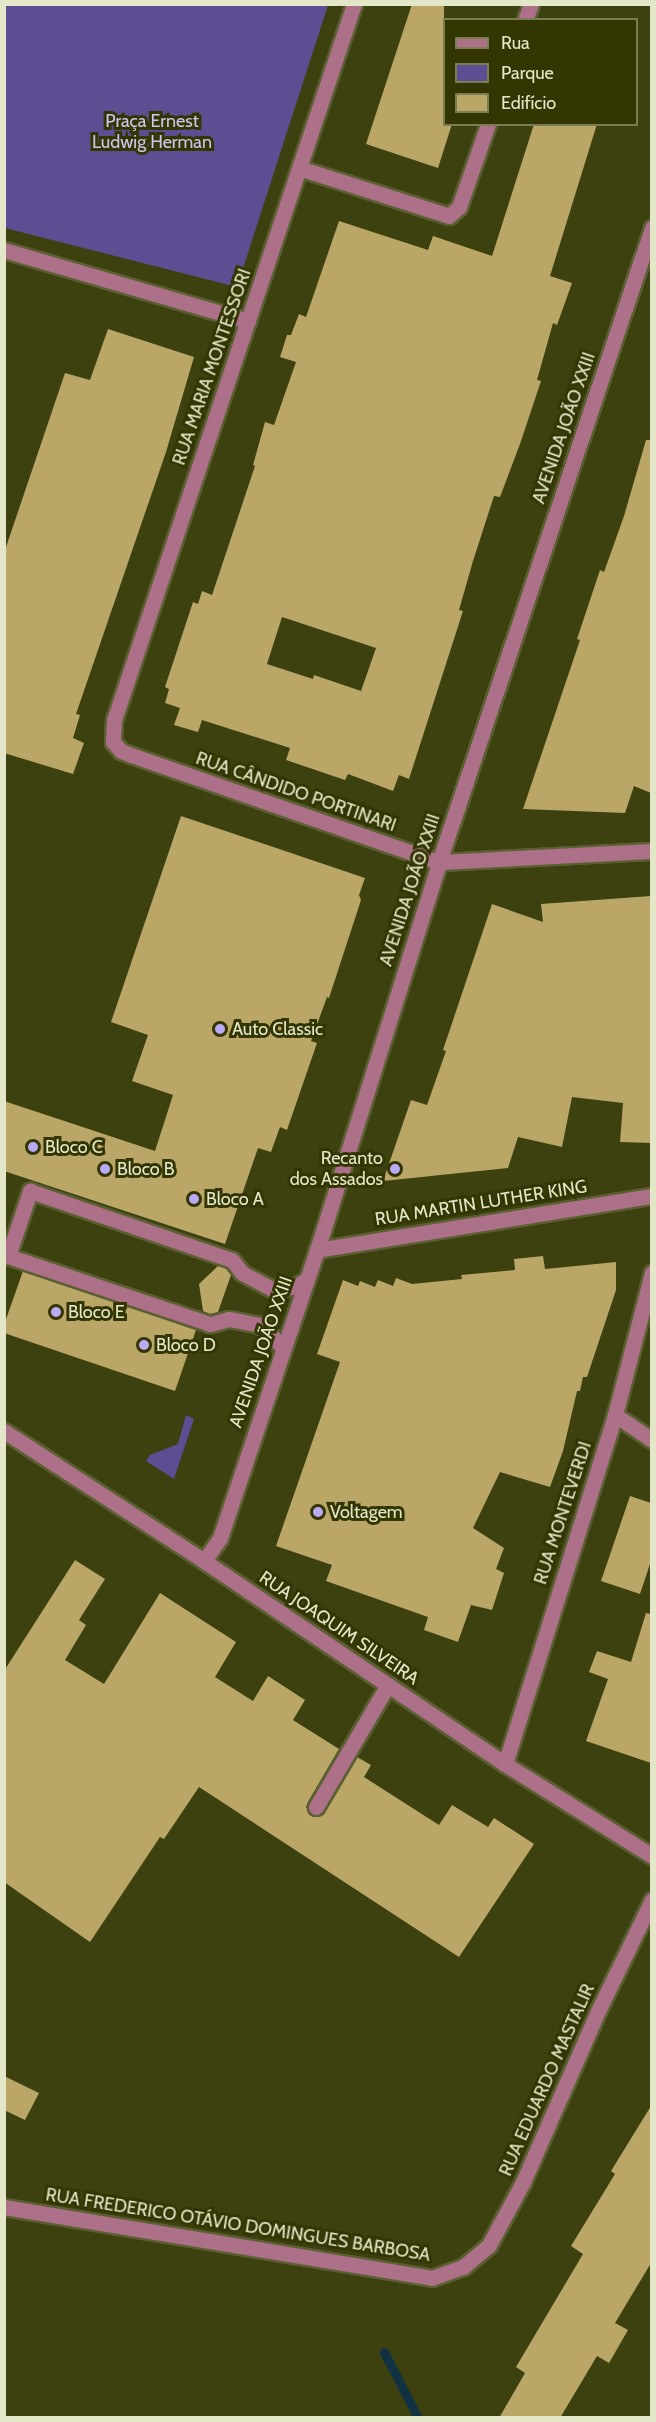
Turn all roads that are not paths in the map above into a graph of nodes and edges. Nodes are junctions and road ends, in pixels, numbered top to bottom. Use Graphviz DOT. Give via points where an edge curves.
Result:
graph roads {
  1 [pos="354,4"];
  2 [pos="487,126"];
  3 [pos="299,168"];
  4 [pos="651,228"];
  5 [pos="4,250"];
  6 [pos="248,321"];
  7 [pos="113,742"];
  8 [pos="651,851"];
  9 [pos="439,862"];
  10 [pos="651,1196"];
  11 [pos="317,1250"];
  12 [pos="651,1273"];
  13 [pos="306,1280"];
  14 [pos="274,1290"];
  15 [pos="294,1316"];
  16 [pos="260,1325"];
  17 [pos="283,1347"];
  18 [pos="615,1415"];
  19 [pos="4,1431"];
  20 [pos="651,1440"];
  21 [pos="204,1561"];
  22 [pos="388,1685"];
  23 [pos="505,1764"];
  24 [pos="316,1807"];
  25 [pos="651,1856"];
  26 [pos="651,1900"];
  27 [pos="4,2207"];
  28 [pos="463,2267"];
  1 -- 3 [label="street, RUA MARIA MONTESSORI"];
  2 -- 3 [label="street" via="459,207 449,216"];
  3 -- 6 [label="street, RUA MARIA MONTESSORI"];
  4 -- 9 [label="street, AVENIDA JOÃO XXIII"];
  5 -- 6 [label="street"];
  6 -- 7 [label="street, RUA MARIA MONTESSORI" via="114,720"];
  7 -- 9 [label="street, RUA CÂNDIDO PORTINARI" via="131,755"];
  8 -- 9 [label="street, RUA CÂNDIDO PORTINARI"];
  9 -- 11 [label="street, AVENIDA JOÃO XXIII"];
  10 -- 11 [label="street, RUA MARTIN LUTHER KING"];
  11 -- 13 [label="street, AVENIDA JOÃO XXIII"];
  12 -- 18 [label="street, RUA MONTEVERDI"];
  13 -- 14 [label="street"];
  13 -- 15 [label="street, AVENIDA JOÃO XXIII"];
  14 -- 15 [label="street" via="286,1300"];
  14 -- 16 [label="street" via="242,1273 232,1260 30,1191 8,1256 210,1324 230,1319"];
  15 -- 16 [label="street" via="281,1323"];
  15 -- 17 [label="street, AVENIDA JOÃO XXIII"];
  16 -- 17 [label="street"];
  17 -- 21 [label="street, AVENIDA JOÃO XXIII" via="220,1538"];
  18 -- 20 [label="street"];
  18 -- 23 [label="street, RUA MONTEVERDI"];
  19 -- 21 [label="street, RUA JOAQUIM SILVEIRA"];
  21 -- 22 [label="street, RUA JOAQUIM SILVEIRA"];
  22 -- 23 [label="street, RUA JOAQUIM SILVEIRA"];
  22 -- 24 [label="street"];
  23 -- 25 [label="street, RUA JOAQUIM SILVEIRA"];
  26 -- 28 [label="street, RUA EDUARDO MASTALIR" via="523,2182 489,2245"];
  27 -- 28 [label="street, RUA FREDERICO OTÁVIO DOMINGUES BARBOSA" via="432,2278"];
}
